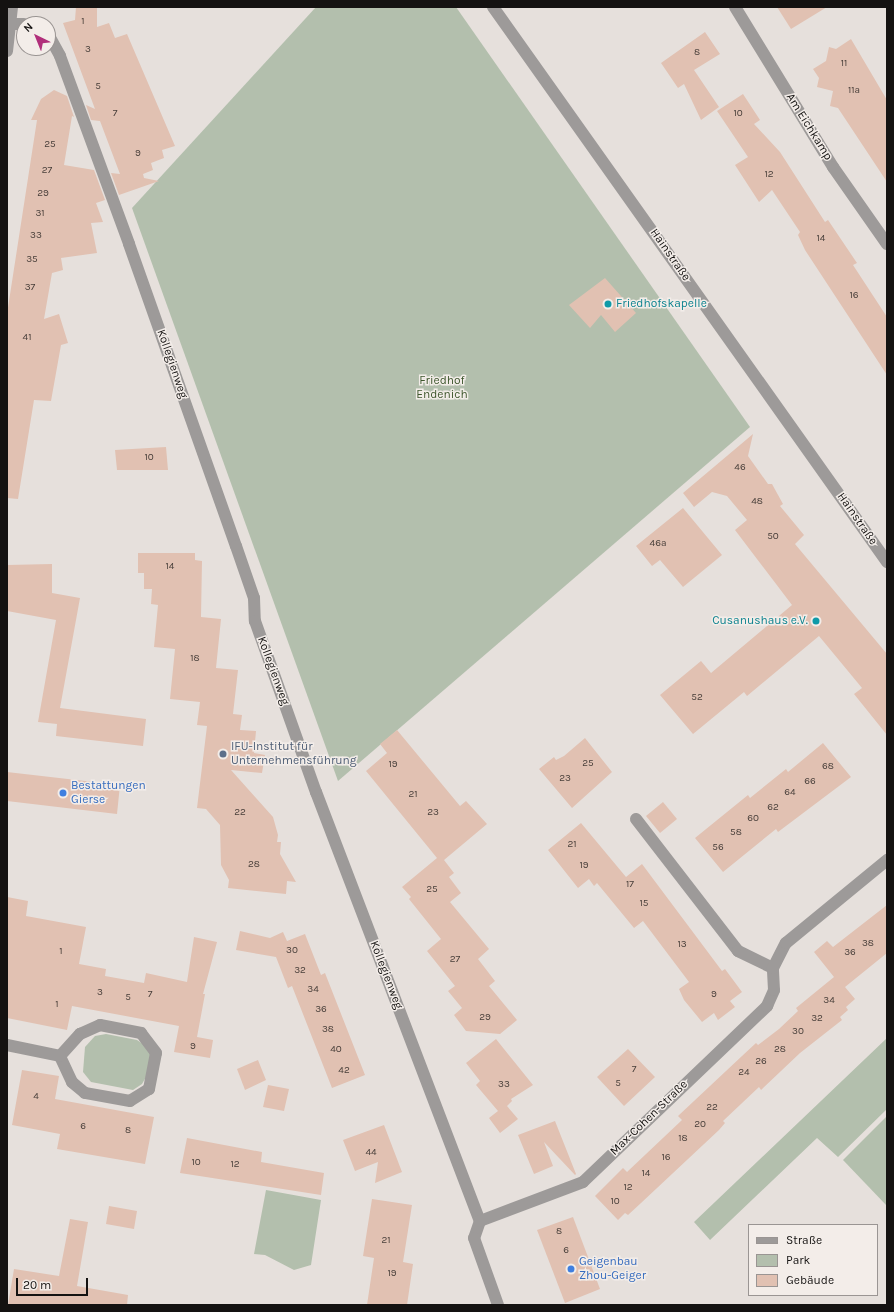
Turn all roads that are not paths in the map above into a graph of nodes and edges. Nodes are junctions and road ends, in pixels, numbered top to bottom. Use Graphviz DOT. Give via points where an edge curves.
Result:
graph roads {
  1 [pos="12,7"];
  2 [pos="493,7"];
  3 [pos="735,7"];
  4 [pos="11,24"];
  5 [pos="16,24"];
  6 [pos="56,49"];
  7 [pos="7,51"];
  8 [pos="887,244"];
  9 [pos="887,562"];
  10 [pos="636,819"];
  11 [pos="887,860"];
  12 [pos="773,968"];
  13 [pos="7,1045"];
  14 [pos="60,1056"];
  15 [pos="480,1221"];
  16 [pos="498,1305"];
  1 -- 4 [label="street"];
  2 -- 9 [label="street, Hainstraße"];
  3 -- 8 [label="street, Am Eichkamp" via="833,167"];
  4 -- 5 [label="street"];
  4 -- 7 [label="street"];
  6 -- 15 [label="street, Kollegienweg" via="213,480 254,598 255,621 308,770"];
  10 -- 12 [label="street" via="738,951"];
  11 -- 12 [label="street, Max-Cohen-Straße" via="786,942"];
  12 -- 15 [label="street, Max-Cohen-Straße" via="774,990 767,1006 583,1182"];
  13 -- 14 [label="street"];
  14 -- 14 [label="street" via="72,1082 85,1093 130,1101 149,1089 156,1053 141,1033 100,1025 80,1034"];
  15 -- 16 [label="street" via="474,1238"];
}
